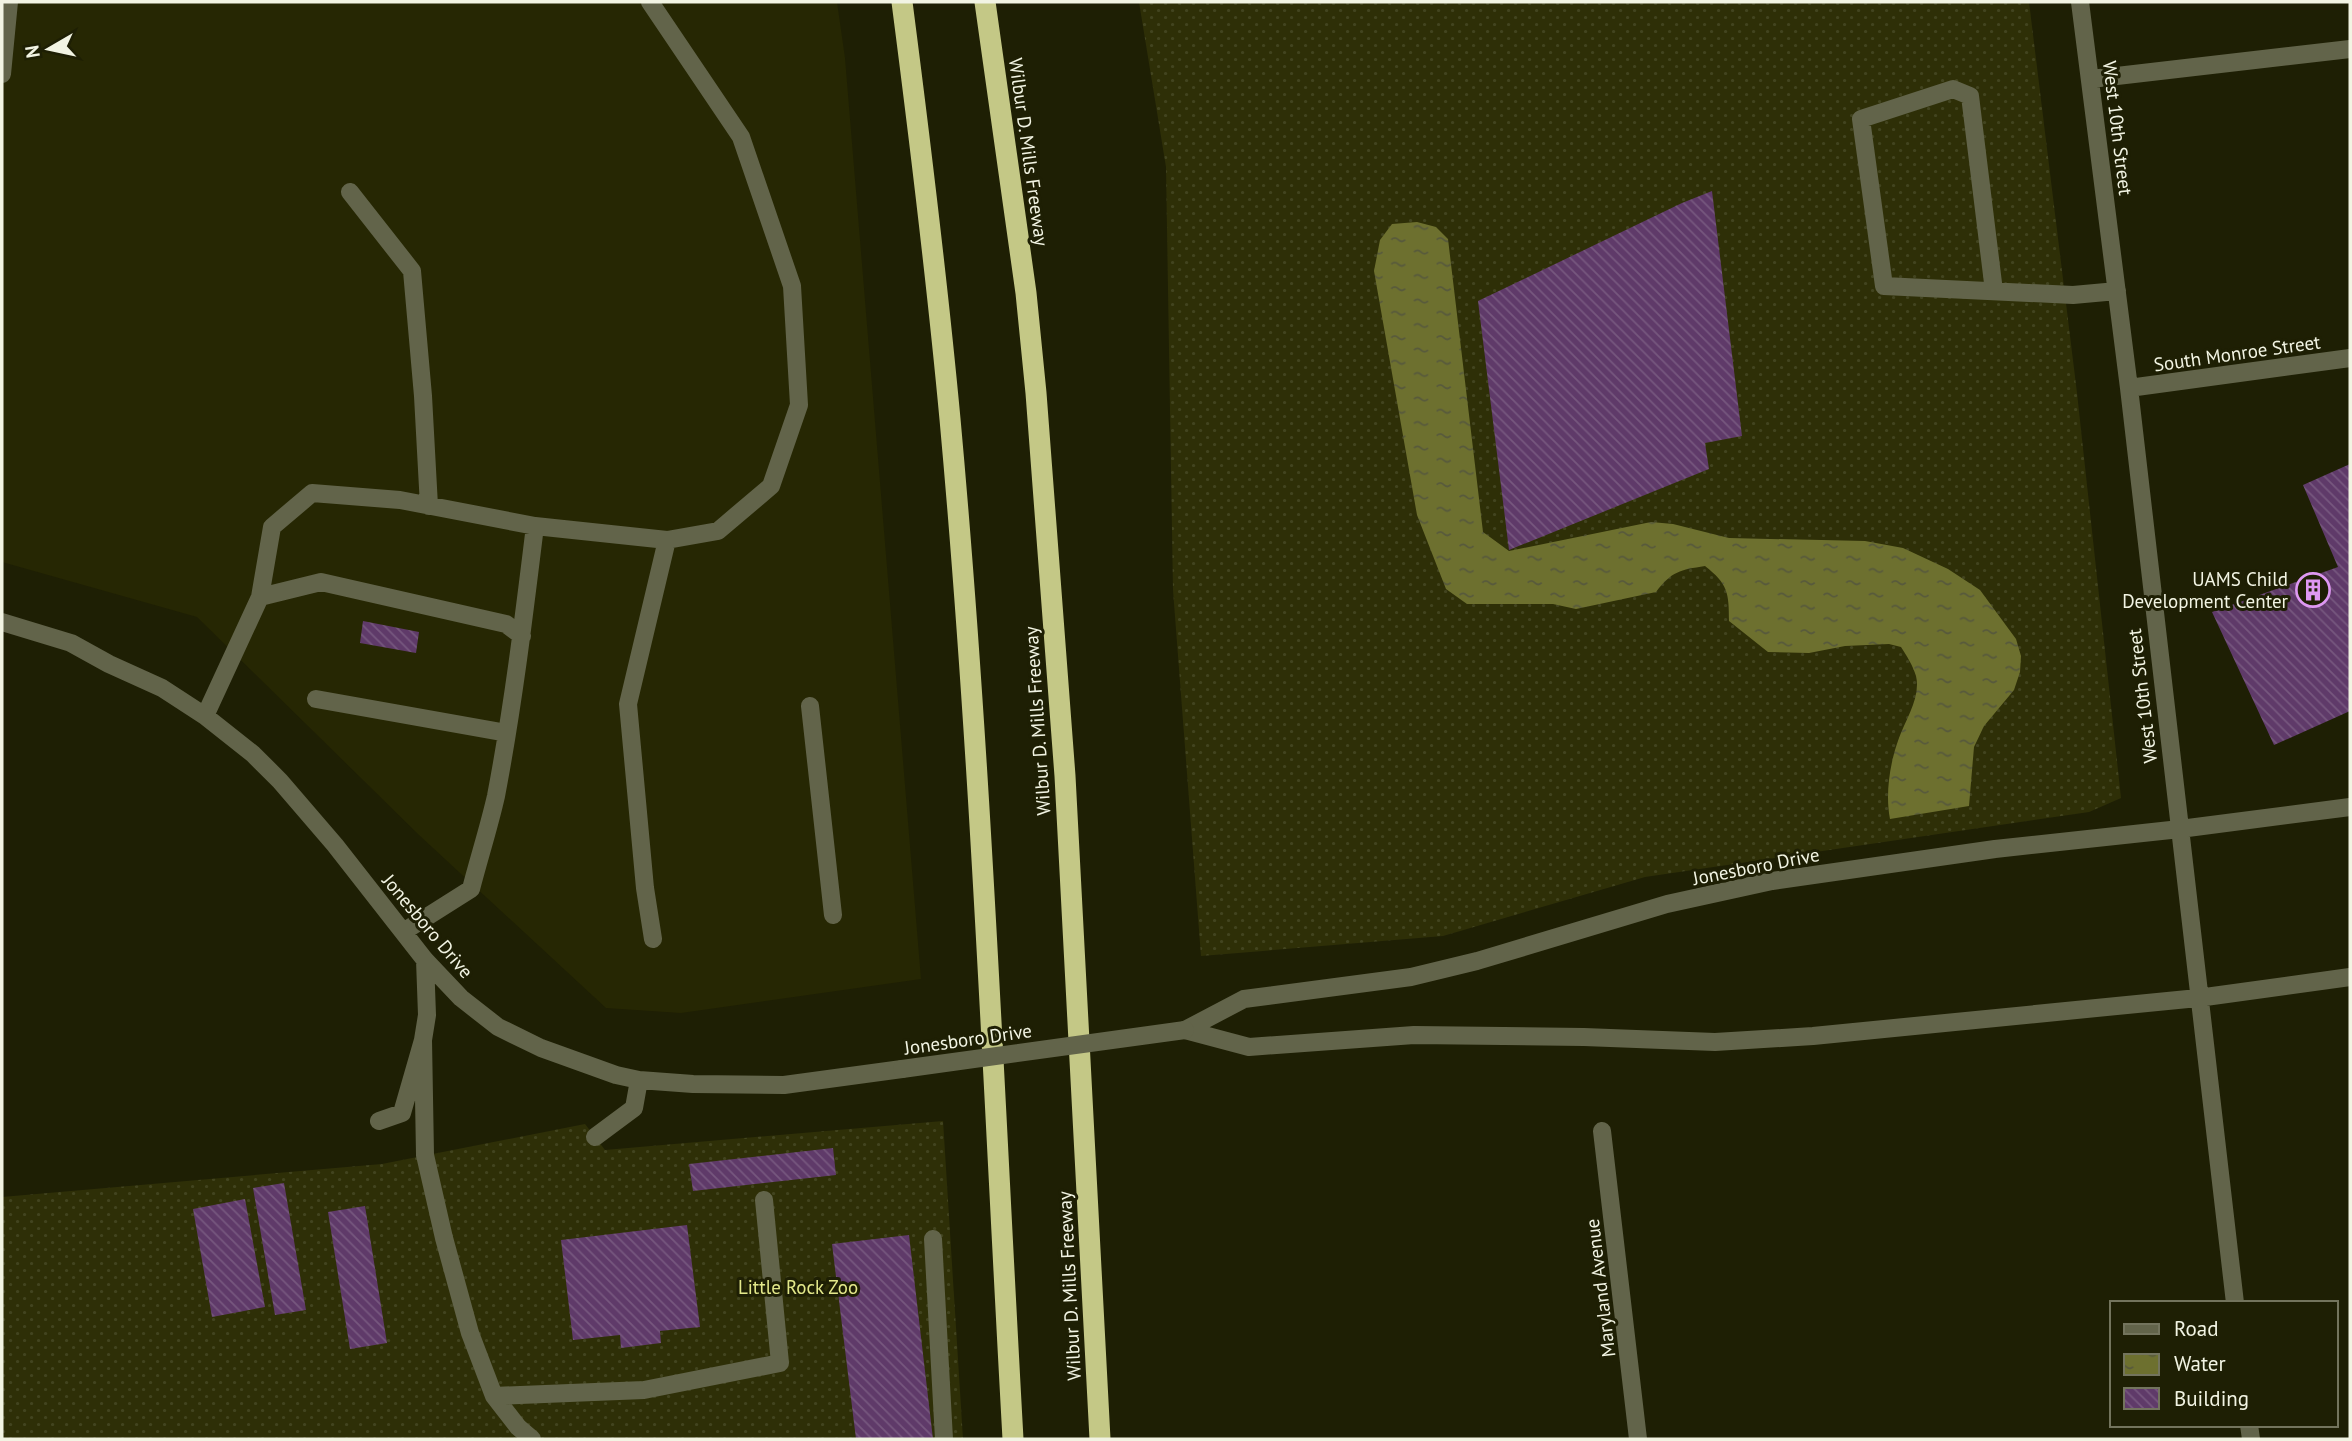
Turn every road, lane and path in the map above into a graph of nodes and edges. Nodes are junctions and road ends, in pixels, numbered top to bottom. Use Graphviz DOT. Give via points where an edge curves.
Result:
graph roads {
  1 [pos="9,2"];
  2 [pos="649,2"];
  3 [pos="901,2"];
  4 [pos="985,2"];
  5 [pos="2080,2"];
  6 [pos="2350,49"];
  7 [pos="2,74"];
  8 [pos="2091,79"];
  9 [pos="350,192"];
  10 [pos="1994,291"];
  11 [pos="2117,291"];
  12 [pos="2350,358"];
  13 [pos="2129,388"];
  14 [pos="429,506"];
  15 [pos="535,526"];
  16 [pos="667,540"];
  17 [pos="260,597"];
  18 [pos="2,622"];
  19 [pos="522,636"];
  20 [pos="316,699"];
  21 [pos="810,706"];
  22 [pos="205,716"];
  23 [pos="507,733"];
  24 [pos="2350,807"];
  25 [pos="2180,830"];
  26 [pos="833,915"];
  27 [pos="403,933"];
  28 [pos="653,939"];
  29 [pos="425,960"];
  30 [pos="2350,977"];
  31 [pos="2198,998"];
  32 [pos="1185,1030"];
  33 [pos="423,1041"];
  34 [pos="639,1080"];
  35 [pos="379,1121"];
  36 [pos="1602,1131"];
  37 [pos="595,1137"];
  38 [pos="764,1200"];
  39 [pos="933,1239"];
  40 [pos="2235,1301"];
  41 [pos="494,1396"];
  42 [pos="532,1439"];
  43 [pos="944,1439"];
  44 [pos="1013,1439"];
  45 [pos="1100,1439"];
  46 [pos="1638,1439"];
  1 -- 7 [label="street"];
  2 -- 16 [label="street" via="741,137 792,286 799,405 771,486 718,531"];
  3 -- 44 [label="highway" via="950,422 977,793"];
  4 -- 45 [label="highway, Wilbur D. Mills Freeway" via="1036,393 1065,776"];
  5 -- 8 [label="street, West 10th Street"];
  6 -- 8 [label="street"];
  8 -- 11 [label="street, West 10th Street"];
  9 -- 14 [label="street" via="412,271"];
  10 -- 10 [label="street" via="1884,286 1861,119 1953,89 1970,96"];
  10 -- 11 [label="street" via="2073,295"];
  11 -- 13 [label="street, West 10th Street"];
  12 -- 13 [label="street, South Monroe Street"];
  13 -- 25 [label="street, West 10th Street"];
  14 -- 15 [label="street"];
  14 -- 17 [label="street" via="312,493 272,527"];
  15 -- 16 [label="street"];
  15 -- 19 [label="street"];
  16 -- 28 [label="street" via="628,704"];
  17 -- 19 [label="street" via="321,582 506,624"];
  17 -- 22 [label="street"];
  18 -- 22 [label="street, Jonesboro Drive" via="71,643 162,688"];
  19 -- 23 [label="street"];
  20 -- 23 [label="street"];
  21 -- 26 [label="street"];
  22 -- 27 [label="street, Jonesboro Drive" via="280,781"];
  23 -- 27 [label="street" via="471,889"];
  24 -- 25 [label="street, Jonesboro Drive"];
  25 -- 31 [label="street, West 10th Street"];
  25 -- 32 [label="street, Jonesboro Drive" via="1995,849 1772,881 1667,904 1411,977 1244,999"];
  27 -- 29 [label="street, Jonesboro Drive"];
  29 -- 33 [label="street"];
  29 -- 34 [label="street, Jonesboro Drive" via="461,998 498,1027 541,1048"];
  30 -- 31 [label="street, Jonesboro Drive"];
  31 -- 32 [label="street, Jonesboro Drive" via="1715,1042 1414,1035 1249,1047"];
  31 -- 40 [label="street, West 10th Street"];
  32 -- 34 [label="street, Jonesboro Drive, bridge" via="784,1085"];
  33 -- 35 [label="street" via="402,1113"];
  33 -- 41 [label="street" via="425,1155 470,1333"];
  34 -- 37 [label="street" via="634,1108"];
  36 -- 46 [label="street, Maryland Avenue"];
  38 -- 41 [label="street" via="780,1363 644,1390"];
  39 -- 43 [label="street"];
  41 -- 42 [label="street"];
}
